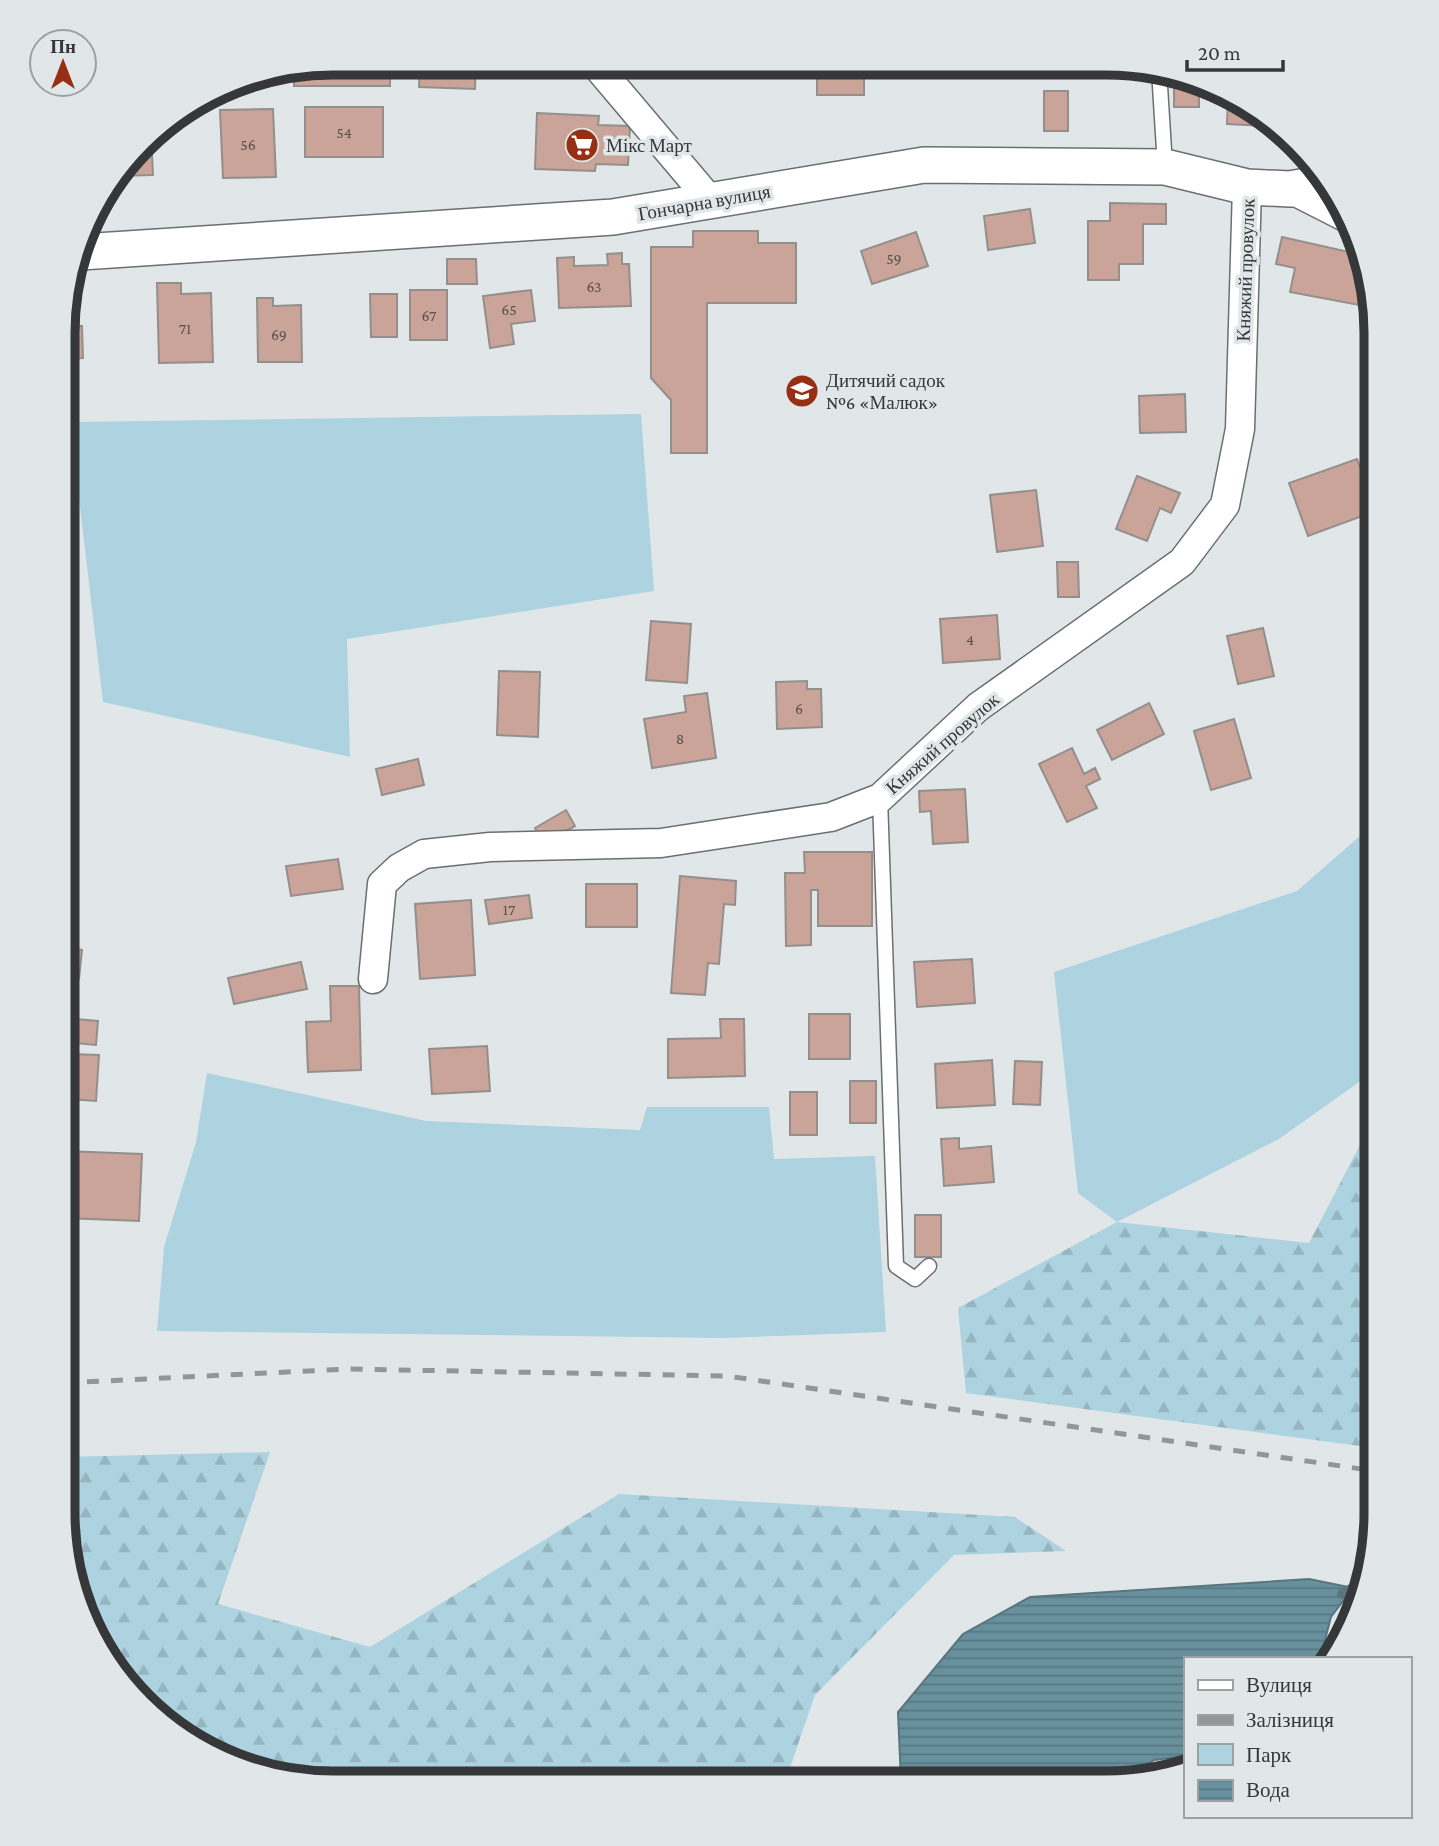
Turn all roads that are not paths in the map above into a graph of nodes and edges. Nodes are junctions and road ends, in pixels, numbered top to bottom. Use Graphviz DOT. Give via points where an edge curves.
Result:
graph roads {
  1 [pos="604,75"];
  2 [pos="1160,81"];
  3 [pos="1165,167"];
  4 [pos="1307,186"];
  5 [pos="1247,187"];
  6 [pos="710,200"];
  7 [pos="1328,203"];
  8 [pos="89,252"];
  9 [pos="880,798"];
  10 [pos="373,979"];
  11 [pos="929,1266"];
  1 -- 6 [label="street"];
  2 -- 3 [label="lane"];
  3 -- 5 [label="street, Гончарна вулиця"];
  3 -- 6 [label="street, Гончарна вулиця" via="924,166"];
  4 -- 5 [label="street, Гончарна вулиця"];
  4 -- 7 [label="street"];
  5 -- 9 [label="street, Княжий провулок" via="1240,429 1225,505 1182,562 978,707"];
  6 -- 8 [label="street, Гончарна вулиця" via="613,218"];
  9 -- 10 [label="street, Княжий провулок" via="831,817 661,843 424,854 382,884"];
  9 -- 11 [label="lane" via="896,1266 915,1279"];
}
